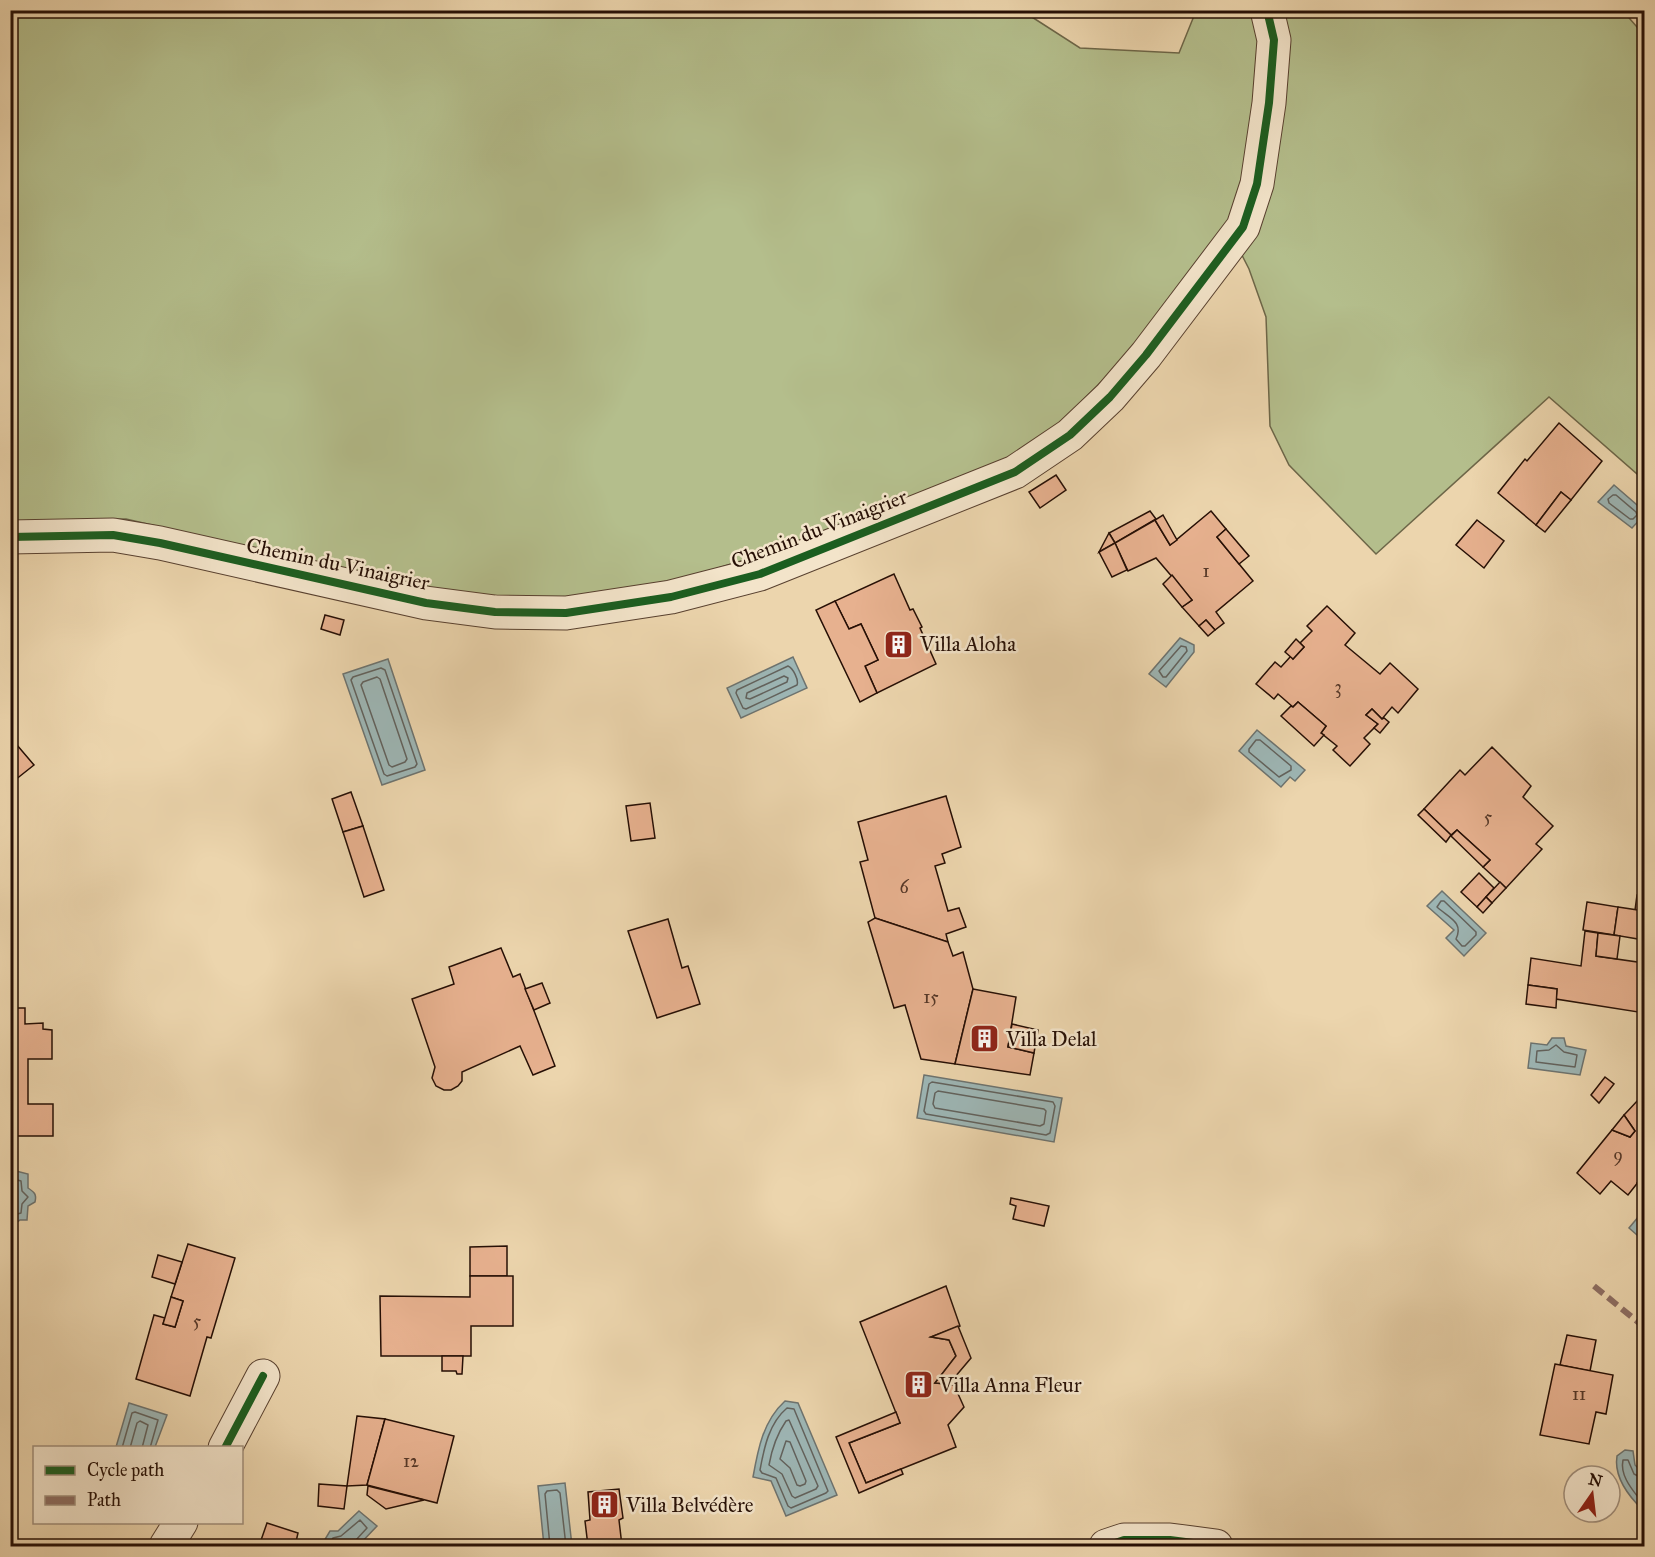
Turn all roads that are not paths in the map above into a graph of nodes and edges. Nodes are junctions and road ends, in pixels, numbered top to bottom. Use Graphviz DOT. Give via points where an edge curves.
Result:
graph roads {
  1 [pos="1267,10"];
  2 [pos="10,537"];
  3 [pos="262,1376"];
  4 [pos="226,1446"];
  5 [pos="180,1524"];
  6 [pos="166,1546"];
  7 [pos="1106,1546"];
  8 [pos="1216,1546"];
  1 -- 2 [label="street, Chemin du Vinaigrier" via="1274,40 1269,103 1257,184 1243,227 1110,397 1070,435 1015,472 760,574 671,597 566,613 495,612 426,603 113,535"];
  3 -- 4 [label="street"];
  5 -- 6 [label="street"];
  7 -- 8 [label="street" via="1124,1540 1170,1540"];
}
